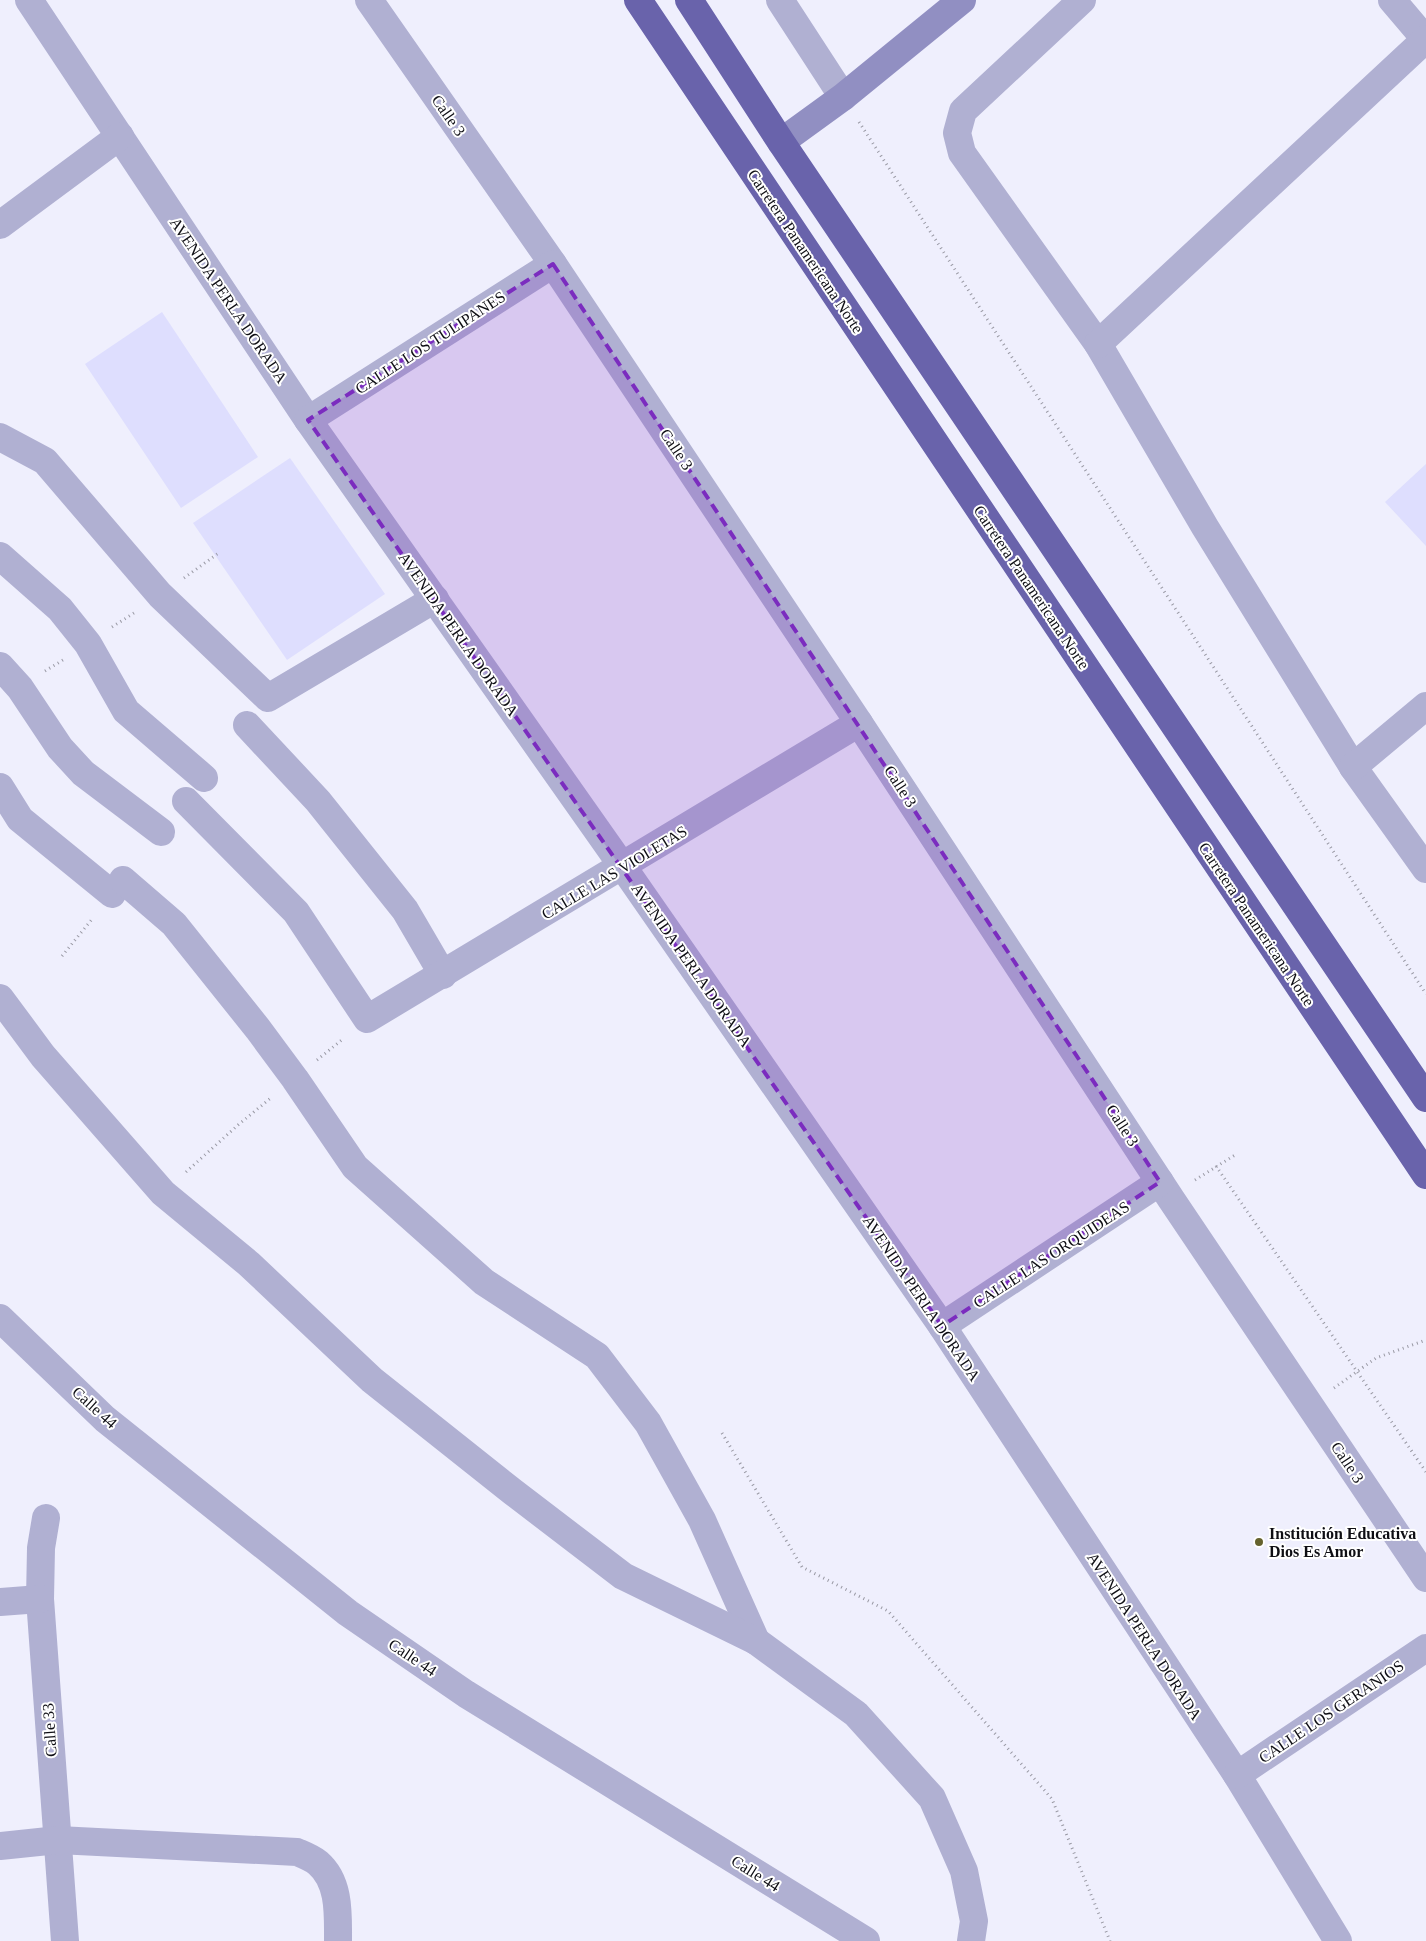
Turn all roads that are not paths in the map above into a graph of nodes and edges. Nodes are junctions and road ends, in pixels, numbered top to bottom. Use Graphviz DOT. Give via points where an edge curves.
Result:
graph roads {
  1 [pos="29,0"];
  2 [pos="369,0"];
  3 [pos="638,0"];
  4 [pos="689,0"];
  5 [pos="780,0"];
  6 [pos="962,0"];
  7 [pos="1082,0"];
  8 [pos="1392,0"];
  9 [pos="1426,40"];
  10 [pos="843,97"];
  11 [pos="120,136"];
  12 [pos="781,142"];
  13 [pos="0,225"];
  14 [pos="552,264"];
  15 [pos="1098,344"];
  16 [pos="308,420"];
  17 [pos="0,437"];
  18 [pos="0,556"];
  19 [pos="435,599"];
  20 [pos="0,666"];
  21 [pos="1426,706"];
  22 [pos="859,723"];
  23 [pos="247,725"];
  24 [pos="1353,767"];
  25 [pos="204,778"];
  26 [pos="0,787"];
  27 [pos="186,801"];
  28 [pos="162,832"];
  29 [pos="623,866"];
  30 [pos="1426,869"];
  31 [pos="443,975"];
  32 [pos="0,998"];
  33 [pos="1426,1098"];
  34 [pos="1426,1175"];
  35 [pos="1166,1190"];
  36 [pos="0,1318"];
  37 [pos="942,1326"];
  38 [pos="46,1518"];
  39 [pos="1426,1578"];
  40 [pos="40,1599"];
  41 [pos="0,1602"];
  42 [pos="756,1641"];
  43 [pos="1426,1648"];
  44 [pos="1236,1775"];
  45 [pos="58,1840"];
  46 [pos="0,1846"];
  47 [pos="65,1941"];
  48 [pos="338,1941"];
  49 [pos="866,1941"];
  50 [pos="971,1941"];
  51 [pos="1338,1941"];
  1 -- 11 [label="street, AVENIDA PERLA DORADA"];
  2 -- 14 [label="street, Calle 3"];
  3 -- 34 [label="highway, Carretera Panamericana Norte"];
  4 -- 12 [label="highway"];
  5 -- 10 [label="street"];
  6 -- 10 [label="street"];
  7 -- 15 [label="street" via="963,111 957,132 962,153"];
  8 -- 9 [label="street"];
  9 -- 15 [label="street"];
  10 -- 12 [label="street"];
  11 -- 13 [label="street"];
  11 -- 16 [label="street, AVENIDA PERLA DORADA"];
  12 -- 33 [label="highway"];
  14 -- 16 [label="street, CALLE LOS TULIPANES"];
  14 -- 22 [label="street, Calle 3"];
  15 -- 24 [label="street"];
  16 -- 19 [label="street, AVENIDA PERLA DORADA"];
  17 -- 19 [label="street" via="45,462 160,595 268,698"];
  18 -- 25 [label="street" via="60,609 88,644 126,711"];
  19 -- 29 [label="street, AVENIDA PERLA DORADA"];
  20 -- 28 [label="street" via="20,688 60,748 83,773"];
  21 -- 24 [label="street"];
  22 -- 29 [label="street, CALLE LAS VIOLETAS"];
  22 -- 35 [label="street, Calle 3"];
  23 -- 31 [label="street" via="318,801 405,910"];
  24 -- 30 [label="street"];
  26 -- 42 [label="street" via="20,819 174,924 258,1029 355,1167 484,1282 597,1356 648,1423 702,1520"];
  27 -- 31 [label="street, CALLE LAS VIOLETAS" via="296,912 367,1019"];
  29 -- 31 [label="street, CALLE LAS VIOLETAS"];
  29 -- 37 [label="street, AVENIDA PERLA DORADA"];
  32 -- 42 [label="street" via="43,1056 163,1193 249,1264 372,1380 623,1576"];
  35 -- 37 [label="street, CALLE LAS ORQUIDEAS"];
  35 -- 39 [label="street, Calle 3"];
  36 -- 49 [label="street, Calle 44" via="105,1419 348,1613 466,1694"];
  37 -- 44 [label="street, AVENIDA PERLA DORADA"];
  38 -- 40 [label="street, Calle 33"];
  40 -- 41 [label="street"];
  40 -- 45 [label="street, Calle 33"];
  42 -- 50 [label="street" via="856,1714 932,1798 964,1871 974,1921"];
  43 -- 44 [label="street, CALLE LOS GERANIOS"];
  44 -- 51 [label="street, AVENIDA PERLA DORADA"];
  45 -- 46 [label="street"];
  45 -- 47 [label="street, Calle 33"];
  45 -- 48 [label="street" via="297,1852 317,1863 330,1877 336,1896"];
}
